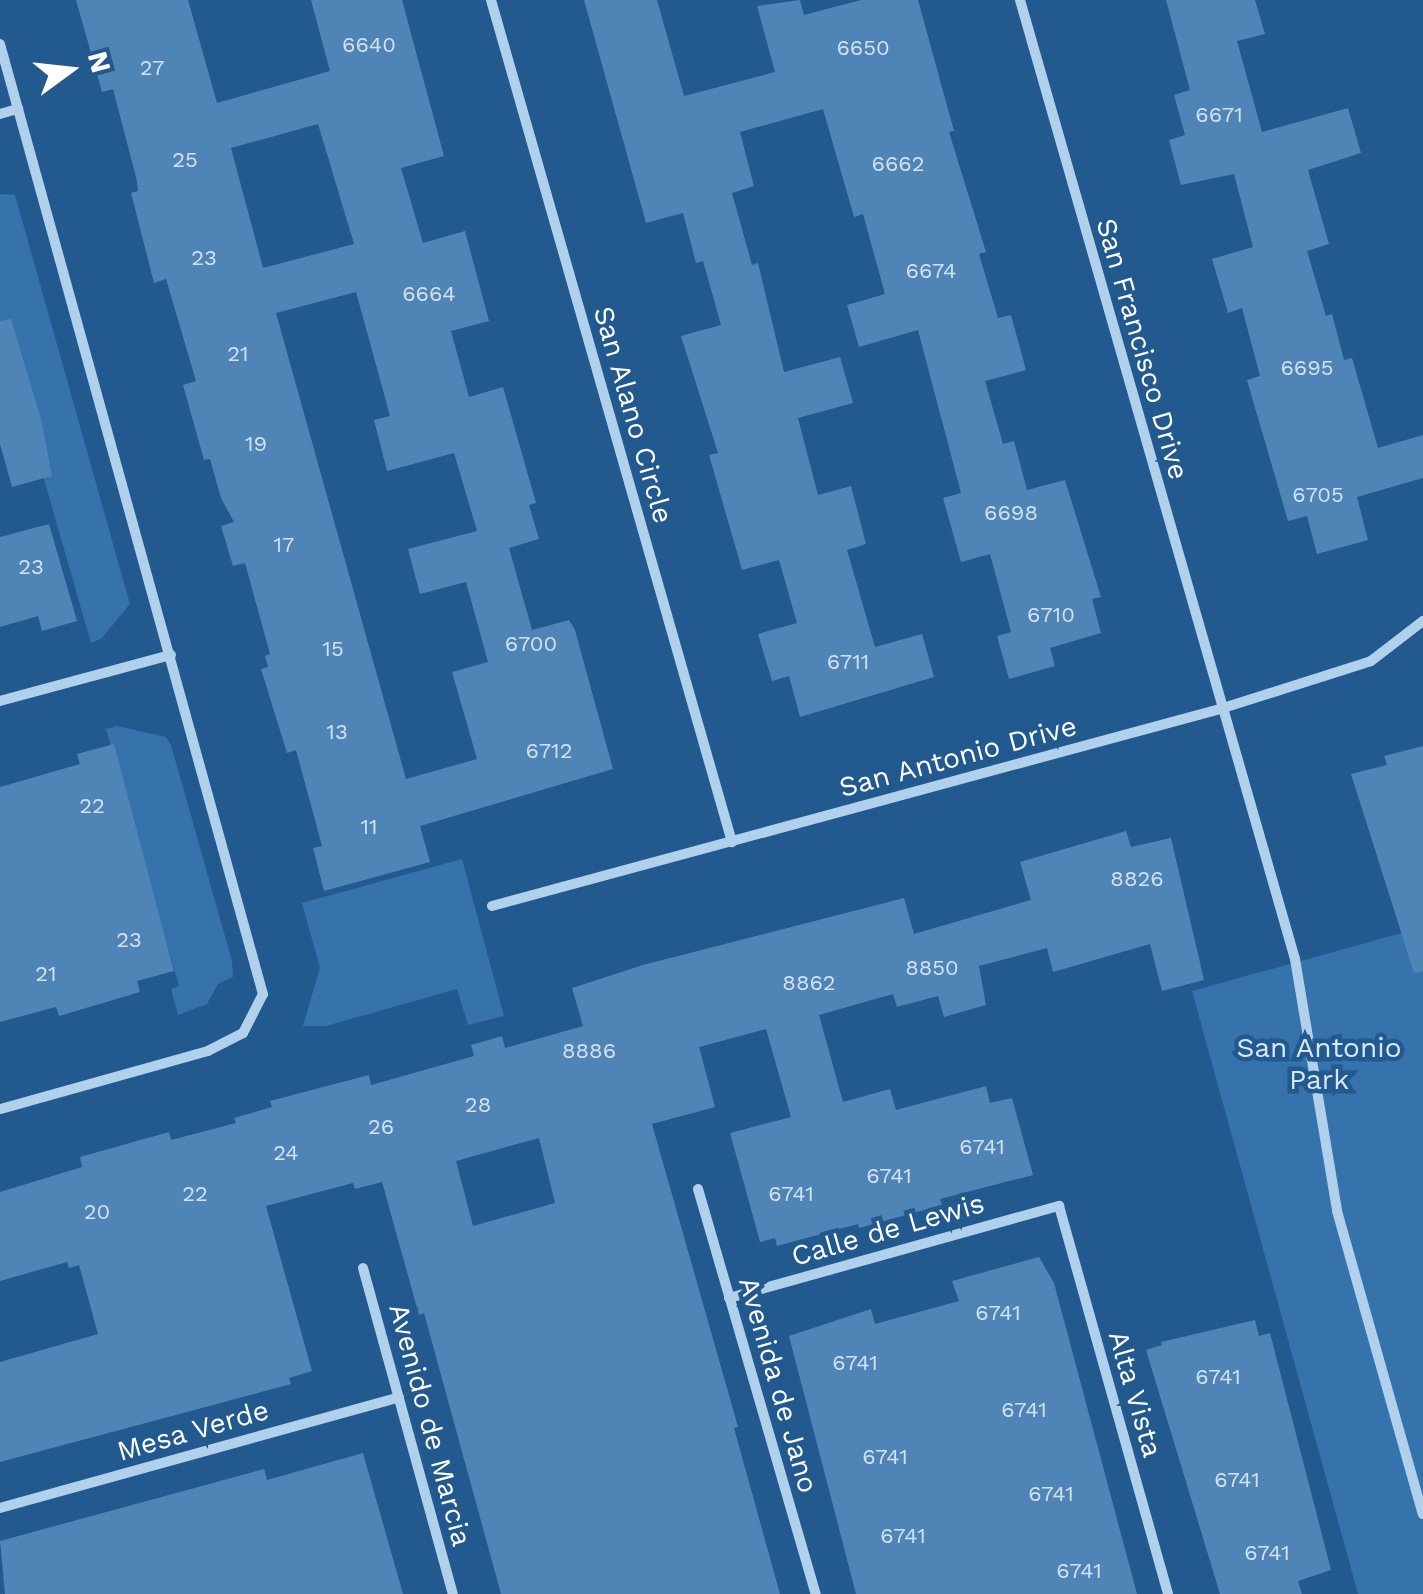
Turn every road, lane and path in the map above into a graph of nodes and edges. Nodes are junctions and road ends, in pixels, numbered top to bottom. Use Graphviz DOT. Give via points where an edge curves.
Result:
graph roads {
  1 [pos="492,0"];
  2 [pos="1020,0"];
  3 [pos="0,44"];
  4 [pos="18,108"];
  5 [pos="0,114"];
  6 [pos="1423,621"];
  7 [pos="170,656"];
  8 [pos="0,701"];
  9 [pos="1220,709"];
  10 [pos="732,842"];
  11 [pos="492,906"];
  12 [pos="0,1109"];
  13 [pos="698,1189"];
  14 [pos="1060,1206"];
  15 [pos="363,1268"];
  16 [pos="729,1298"];
  17 [pos="399,1397"];
  18 [pos="0,1508"];
  19 [pos="1423,1514"];
  20 [pos="453,1594"];
  21 [pos="816,1594"];
  22 [pos="1168,1594"];
  1 -- 10 [label="street, San Alano Circle"];
  2 -- 9 [label="street, San Francisco Drive"];
  3 -- 4 [label="street"];
  4 -- 5 [label="street"];
  4 -- 7 [label="street"];
  6 -- 9 [label="street, San Antonio Drive" via="1371,661"];
  7 -- 8 [label="street"];
  7 -- 12 [label="street" via="263,994 243,1033 208,1050"];
  9 -- 10 [label="street, San Antonio Drive"];
  9 -- 19 [label="street, San Francisco Drive" via="1294,959 1338,1211"];
  10 -- 11 [label="street, San Antonio Drive"];
  13 -- 16 [label="street, Avenida de Jano"];
  14 -- 16 [label="street, Calle de Lewis"];
  14 -- 22 [label="street, Alta Vista"];
  15 -- 17 [label="street, Avenido de Marcia"];
  16 -- 21 [label="street, Avenida de Jano"];
  17 -- 18 [label="street, Mesa Verde"];
  17 -- 20 [label="street, Avenido de Marcia"];
}
